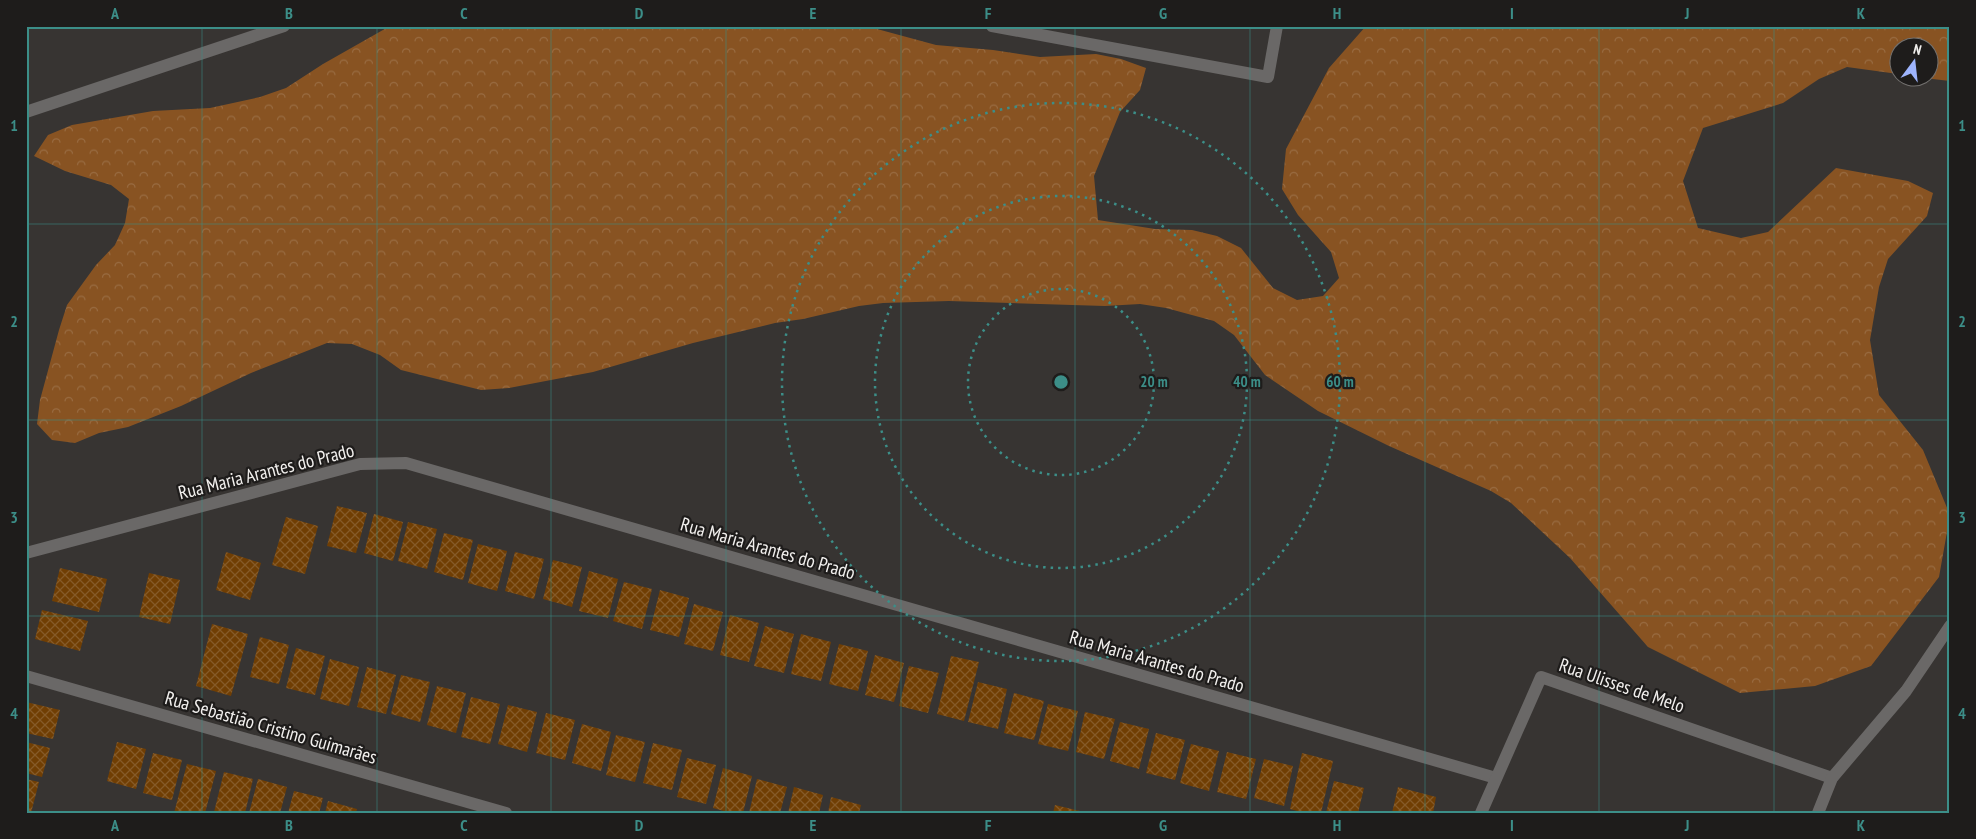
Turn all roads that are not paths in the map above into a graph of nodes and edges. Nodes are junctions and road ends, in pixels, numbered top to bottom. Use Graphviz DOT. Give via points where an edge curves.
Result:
graph roads {
  1 [pos="284,26"];
  2 [pos="992,26"];
  3 [pos="1277,26"];
  4 [pos="26,112"];
  5 [pos="26,553"];
  6 [pos="1950,626"];
  7 [pos="26,676"];
  8 [pos="1496,778"];
  9 [pos="1832,778"];
  10 [pos="506,813"];
  11 [pos="1481,813"];
  12 [pos="1818,813"];
  1 -- 4 [label="street"];
  2 -- 3 [label="street" via="1268,77"];
  5 -- 8 [label="street, Rua Maria Arantes do Prado" via="360,464 406,463"];
  6 -- 9 [label="street" via="1906,691"];
  7 -- 10 [label="street, Rua Sebastião Cristino Guimarães"];
  8 -- 9 [label="street, Rua Ulisses de Melo" via="1541,677"];
  8 -- 11 [label="street, Rua Ulisses de Melo"];
  9 -- 12 [label="street"];
}
